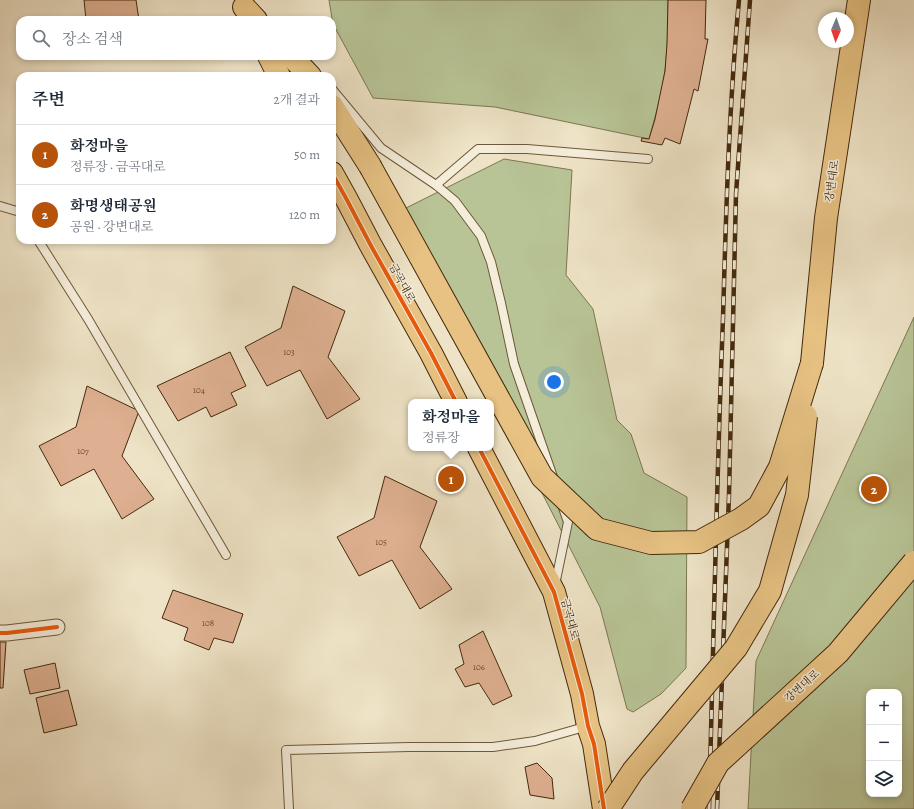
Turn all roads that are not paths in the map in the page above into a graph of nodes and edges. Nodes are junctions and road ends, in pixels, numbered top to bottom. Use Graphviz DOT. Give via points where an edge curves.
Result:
graph roads {
  1 [pos="859,0"];
  2 [pos="271,60"];
  3 [pos="295,60"];
  4 [pos="296,60"];
  5 [pos="277,72"];
  6 [pos="306,72"];
  7 [pos="312,72"];
  8 [pos="336,94"];
  9 [pos="336,112"];
  10 [pos="648,159"];
  11 [pos="336,180"];
  12 [pos="436,185"];
  13 [pos="0,206"];
  14 [pos="16,211"];
  15 [pos="41,244"];
  16 [pos="812,363"];
  17 [pos="454,399"];
  18 [pos="482,451"];
  19 [pos="226,555"];
  20 [pos="914,562"];
  21 [pos="554,592"];
  22 [pos="57,627"];
  23 [pos="0,633"];
  24 [pos="588,726"];
  25 [pos="289,809"];
  26 [pos="604,809"];
  27 [pos="608,809"];
  28 [pos="692,809"];
  1 -- 16 [label="main road, 강변대로" via="826,218"];
  2 -- 5 [label="main road"];
  3 -- 6 [label="main road"];
  4 -- 7 [label="lane"];
  8 -- 12 [label="lane" via="381,148"];
  9 -- 16 [label="main road, bridge" via="370,166 542,477 597,529 651,543 700,542 759,506 780,468"];
  10 -- 12 [label="lane" via="527,149 478,149"];
  11 -- 17 [label="main road, 금곡대로"];
  12 -- 21 [label="lane" via="455,201 481,236 491,262 514,364 568,522"];
  13 -- 14 [label="lane"];
  15 -- 19 [label="lane" via="88,319"];
  16 -- 27 [label="main road, bridge" via="797,495 770,591 736,648 633,771"];
  18 -- 21 [label="main road, 금곡대로"];
  20 -- 28 [label="main road, 강변대로, bridge" via="838,653 718,763"];
  21 -- 24 [label="main road, 금곡대로" via="582,694"];
  22 -- 23 [label="street"];
  24 -- 25 [label="lane" via="535,741 493,747 286,750"];
  24 -- 26 [label="main road, 금곡대로" via="594,744"];
}
